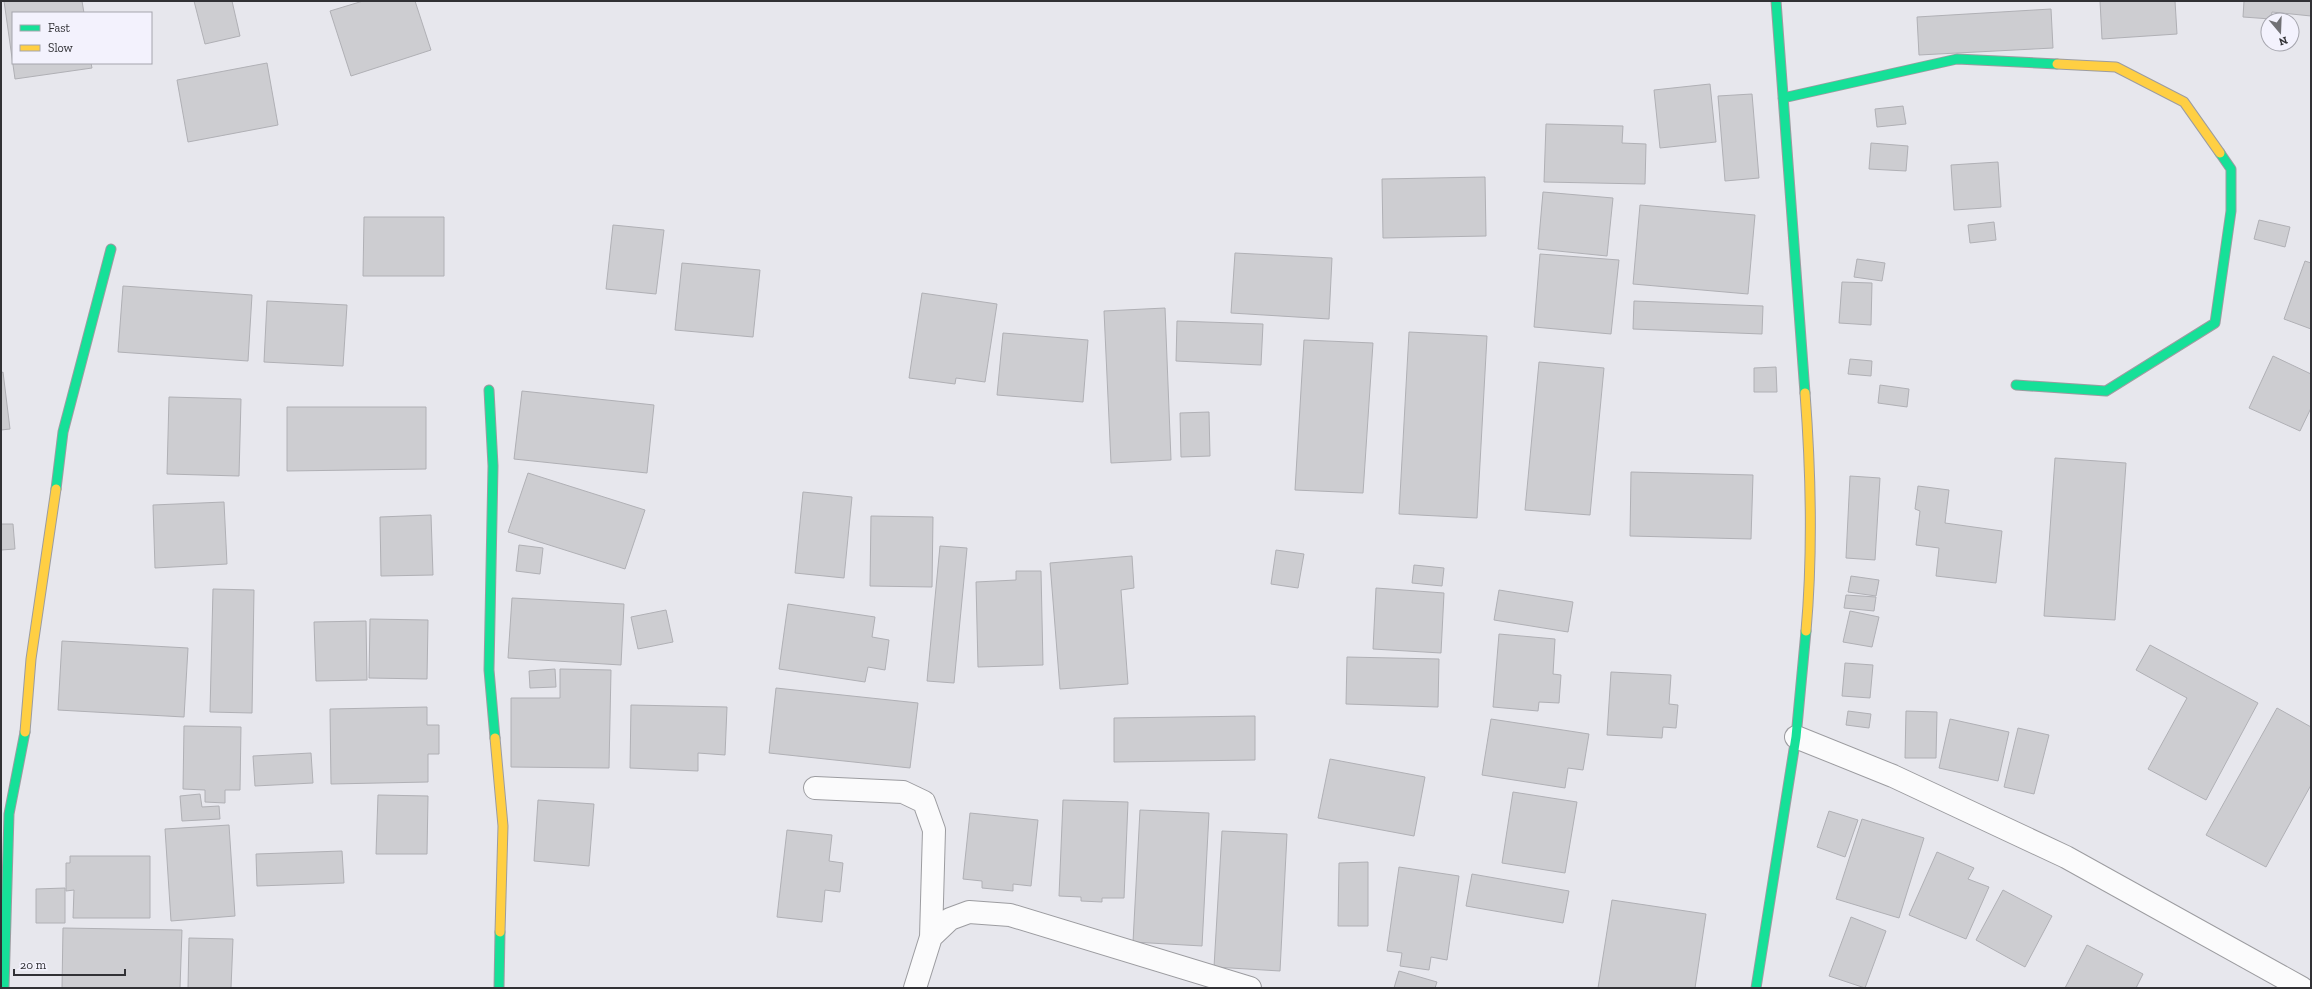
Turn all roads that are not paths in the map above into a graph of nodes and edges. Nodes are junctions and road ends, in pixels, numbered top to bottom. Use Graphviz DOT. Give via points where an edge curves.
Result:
graph roads {
  1 [pos="1776,1"];
  2 [pos="1783,98"];
  3 [pos="111,250"];
  4 [pos="2016,385"];
  5 [pos="489,390"];
  6 [pos="1796,737"];
  7 [pos="815,788"];
  8 [pos="931,937"];
  9 [pos="4,988"];
  10 [pos="499,988"];
  11 [pos="915,988"];
  12 [pos="1250,988"];
  13 [pos="1756,988"];
  14 [pos="2302,988"];
  1 -- 2 [label="street"];
  2 -- 4 [label="street" via="1957,60 2116,66 2184,102 2231,169 2231,210 2215,323 2106,391"];
  2 -- 6 [label="street" via="1809,443 1811,572"];
  3 -- 9 [label="street" via="63,432 31,659 26,726 9,814"];
  5 -- 10 [label="street" via="493,466 489,670 503,826"];
  6 -- 13 [label="street"];
  6 -- 14 [label="street" via="1893,776 2066,857"];
  7 -- 8 [label="street" via="903,792 924,802 934,830"];
  8 -- 11 [label="street"];
  8 -- 12 [label="street" via="950,919 969,912 1010,915"];
}
